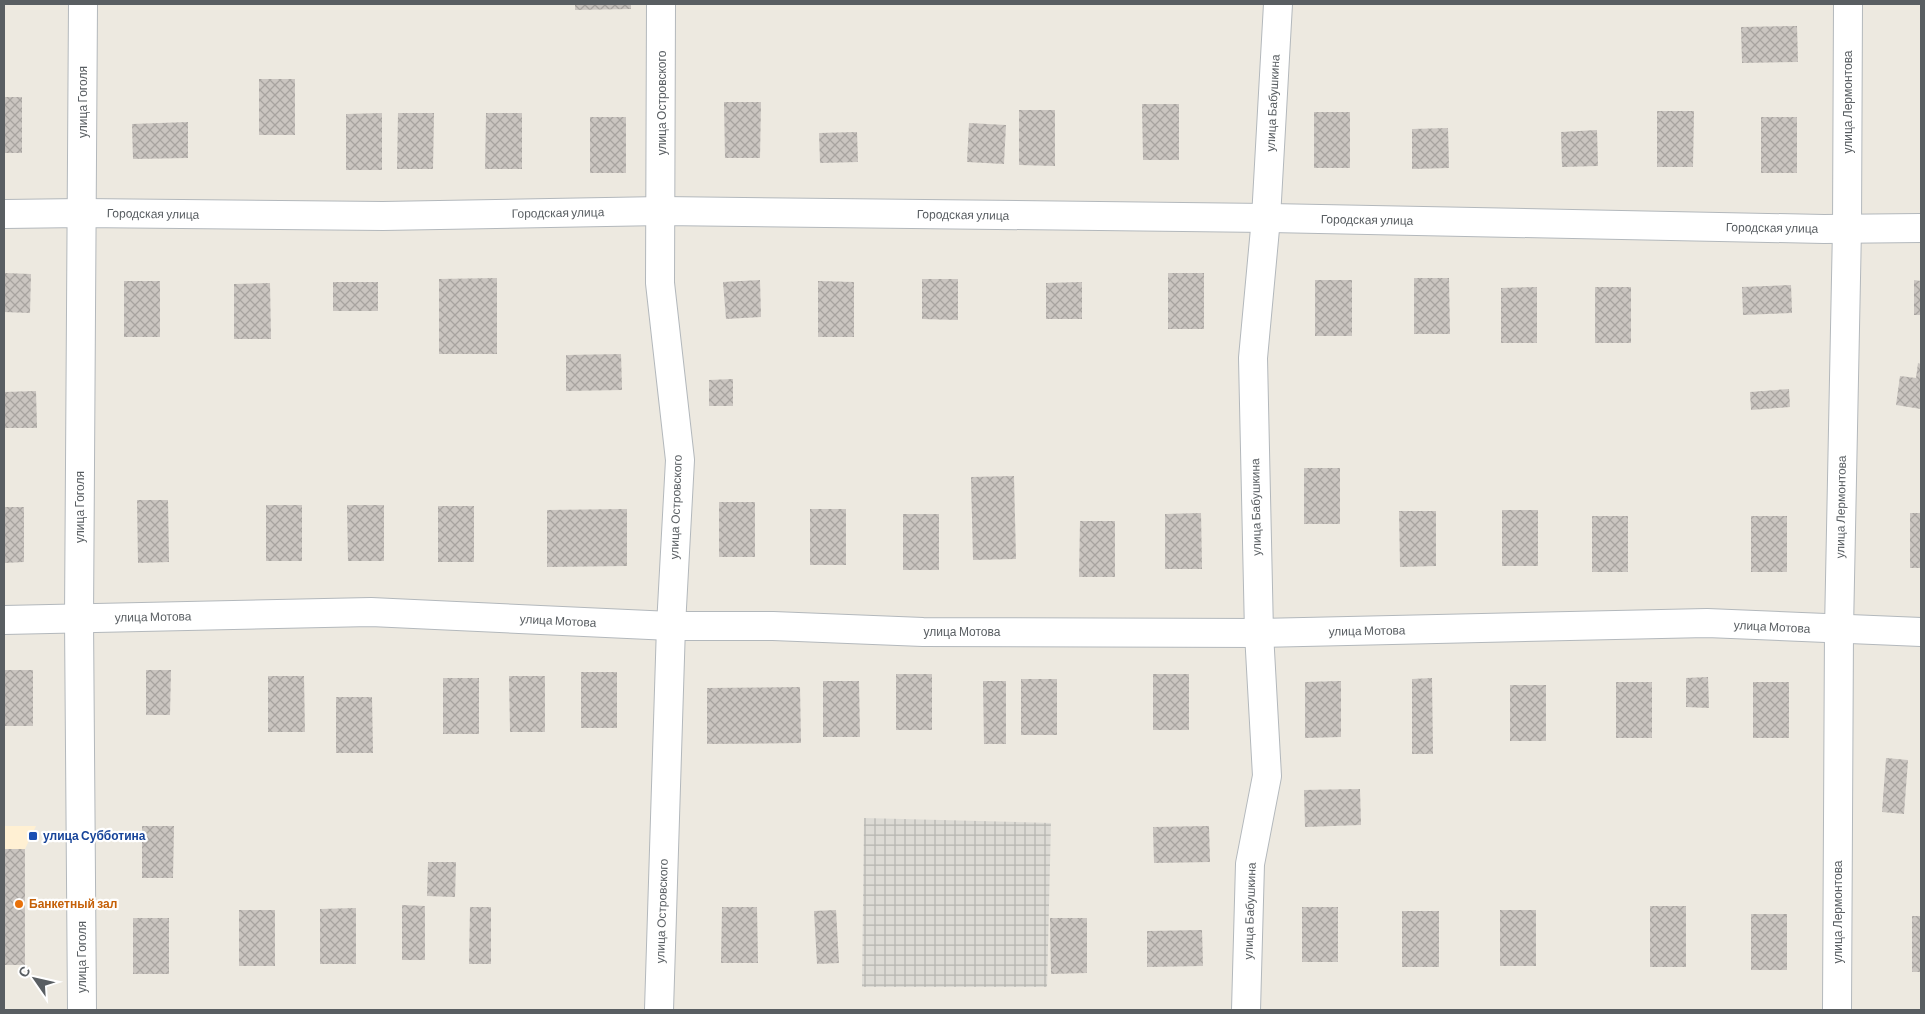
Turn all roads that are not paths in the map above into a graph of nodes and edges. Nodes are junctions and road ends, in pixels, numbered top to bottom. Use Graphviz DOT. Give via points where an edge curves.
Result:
graph roads {
  1 [pos="83,4"];
  2 [pos="661,4"];
  3 [pos="1278,4"];
  4 [pos="1848,4"];
  5 [pos="662,211"];
  6 [pos="82,213"];
  7 [pos="4,214"];
  8 [pos="1266,218"];
  9 [pos="1847,228"];
  10 [pos="1921,228"];
  11 [pos="79,619"];
  12 [pos="4,620"];
  13 [pos="670,626"];
  14 [pos="1839,630"];
  15 [pos="1921,632"];
  16 [pos="1259,634"];
  17 [pos="82,1010"];
  18 [pos="659,1010"];
  19 [pos="1246,1010"];
  20 [pos="1837,1010"];
  1 -- 6 [label="street, улица Гоголя"];
  2 -- 5 [label="street, улица Островского"];
  3 -- 8 [label="street, улица Бабушкина"];
  4 -- 9 [label="street, улица Лермонтова"];
  5 -- 6 [label="street, Городская улица" via="382,216"];
  5 -- 8 [label="street, Городская улица"];
  5 -- 13 [label="street, улица Островского" via="660,283 680,460"];
  6 -- 7 [label="street, Городская улица"];
  6 -- 11 [label="street, улица Гоголя"];
  8 -- 9 [label="street, Городская улица"];
  8 -- 16 [label="street, улица Бабушкина" via="1253,358"];
  9 -- 10 [label="street, Городская улица"];
  9 -- 14 [label="street, улица Лермонтова"];
  11 -- 12 [label="street, улица Мотова"];
  11 -- 13 [label="street, улица Мотова" via="371,612"];
  11 -- 17 [label="street, улица Гоголя"];
  13 -- 16 [label="street, улица Мотова" via="923,632"];
  13 -- 18 [label="street, улица Островского"];
  14 -- 15 [label="street, улица Мотова"];
  14 -- 16 [label="street, улица Мотова" via="1706,624"];
  14 -- 20 [label="street, улица Лермонтова"];
  16 -- 19 [label="street, улица Бабушкина" via="1267,776 1250,864"];
}
